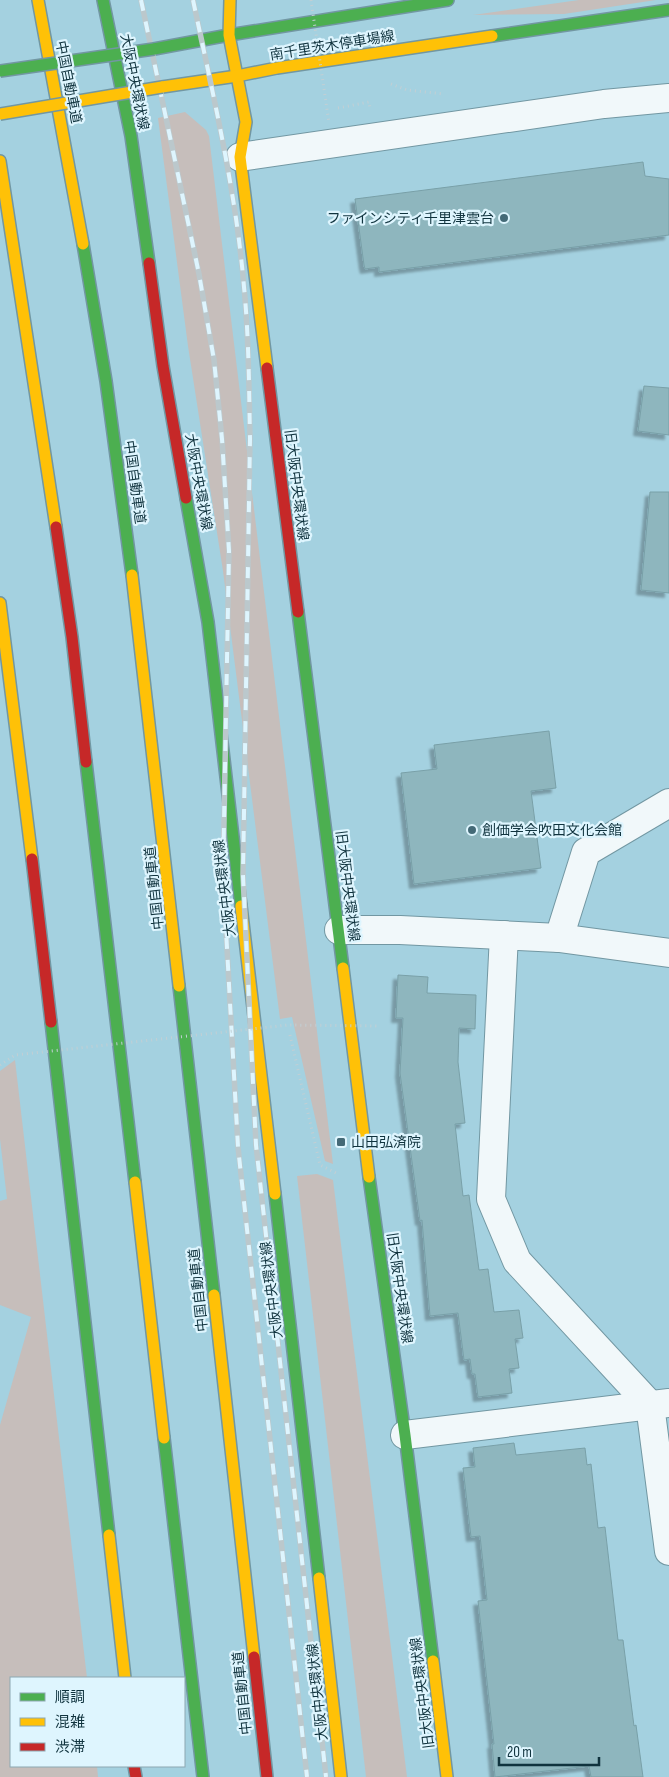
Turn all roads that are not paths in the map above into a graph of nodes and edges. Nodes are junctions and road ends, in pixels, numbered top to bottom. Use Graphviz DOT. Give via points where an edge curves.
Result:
graph roads {
  1 [pos="38,0"];
  2 [pos="103,0"];
  3 [pos="230,0"];
  4 [pos="448,0"];
  5 [pos="669,10"];
  6 [pos="229,34"];
  7 [pos="0,71"];
  8 [pos="237,76"];
  9 [pos="669,98"];
  10 [pos="0,114"];
  11 [pos="240,157"];
  12 [pos="0,161"];
  13 [pos="0,603"];
  14 [pos="669,803"];
  15 [pos="338,930"];
  16 [pos="504,935"];
  17 [pos="559,938"];
  18 [pos="669,953"];
  19 [pos="659,1404"];
  20 [pos="405,1435"];
  21 [pos="669,1551"];
  22 [pos="124,1677"];
  23 [pos="203,1777"];
  24 [pos="266,1777"];
  25 [pos="341,1777"];
  26 [pos="447,1777"];
  1 -- 24 [label="main road, 中国自動車道" via="106,381 140,630"];
  2 -- 25 [label="main road, 大阪中央環状線" via="131,136 164,366 208,622"];
  3 -- 6 [label="main road, 旧大阪中央環状線"];
  4 -- 6 [label="main road, 南千里茨木停車場線"];
  5 -- 8 [label="main road, 南千里茨木停車場線"];
  6 -- 7 [label="main road, 南千里茨木停車場線, bridge"];
  6 -- 8 [label="main road, 旧大阪中央環状線"];
  8 -- 10 [label="main road, 南千里茨木停車場線, bridge"];
  8 -- 11 [label="main road, 旧大阪中央環状線" via="246,122"];
  9 -- 11 [label="street" via="604,104"];
  11 -- 15 [label="main road, 旧大阪中央環状線"];
  12 -- 23 [label="main road" via="72,638"];
  13 -- 22 [label="main road" via="36,891"];
  14 -- 17 [label="street" via="586,852"];
  15 -- 16 [label="street"];
  15 -- 20 [label="main road, 旧大阪中央環状線"];
  16 -- 17 [label="street"];
  16 -- 19 [label="street" via="491,1199 517,1261"];
  17 -- 18 [label="street"];
  19 -- 20 [label="street"];
  19 -- 21 [label="street"];
  20 -- 26 [label="main road, 旧大阪中央環状線"];
}
